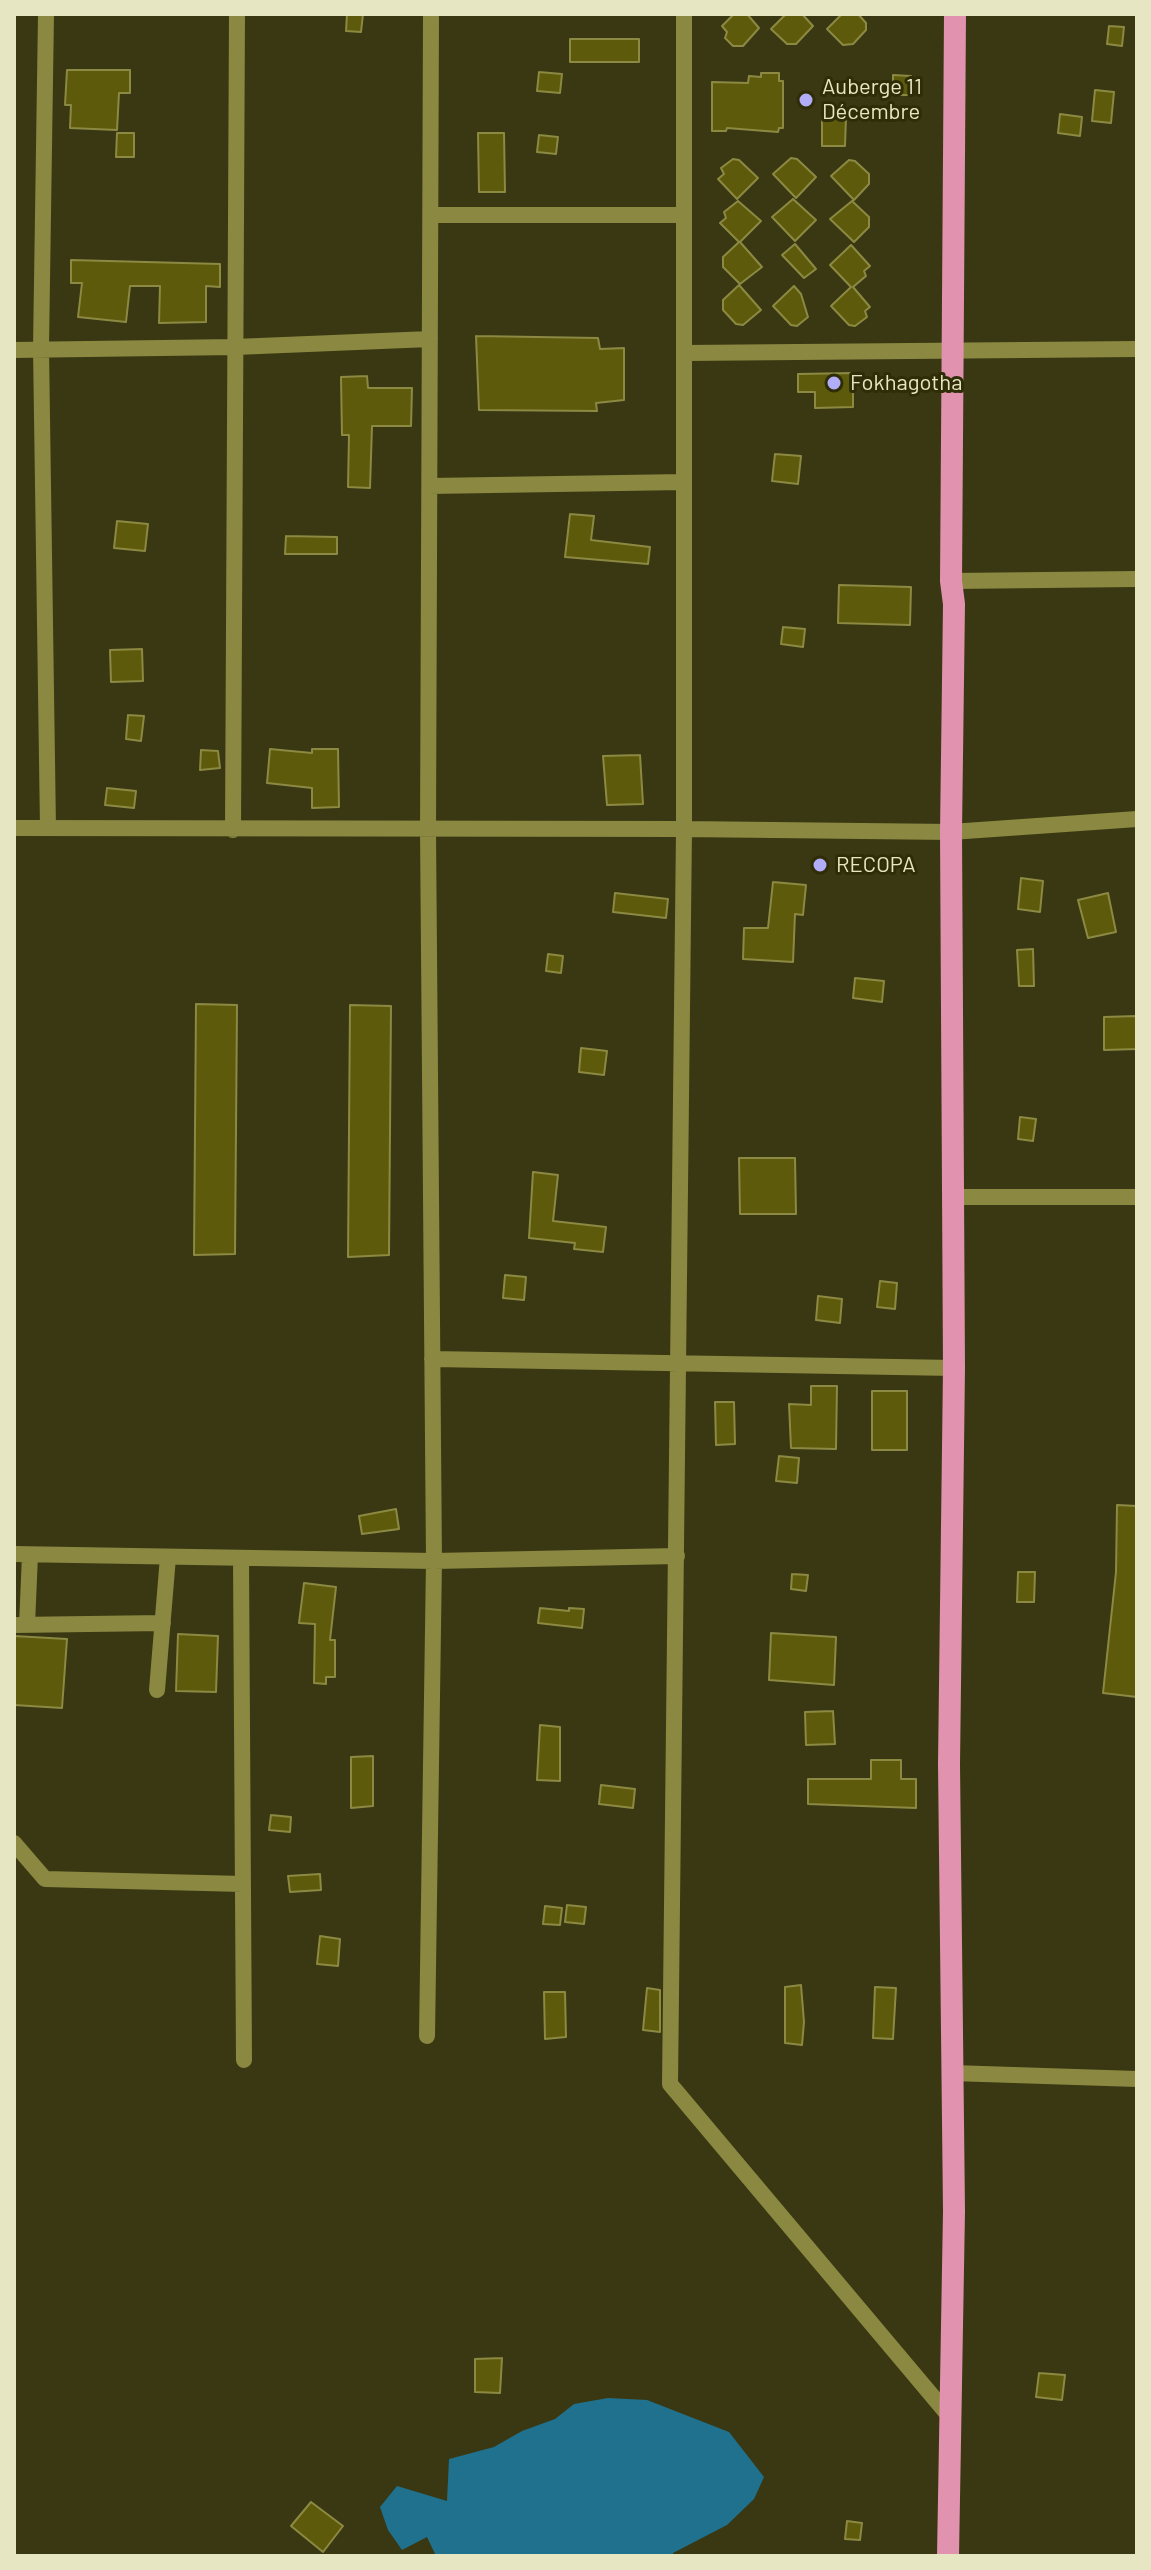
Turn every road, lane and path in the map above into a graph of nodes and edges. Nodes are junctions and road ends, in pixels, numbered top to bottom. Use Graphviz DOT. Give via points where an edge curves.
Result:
graph roads {
  1 [pos="46,14"];
  2 [pos="237,14"];
  3 [pos="431,14"];
  4 [pos="684,14"];
  5 [pos="955,14"];
  6 [pos="431,215"];
  7 [pos="684,215"];
  8 [pos="430,339"];
  9 [pos="235,347"];
  10 [pos="41,348"];
  11 [pos="1137,349"];
  12 [pos="14,350"];
  13 [pos="953,350"];
  14 [pos="685,353"];
  15 [pos="684,482"];
  16 [pos="430,486"];
  17 [pos="1137,579"];
  18 [pos="951,581"];
  19 [pos="1137,819"];
  20 [pos="14,828"];
  21 [pos="48,828"];
  22 [pos="684,829"];
  23 [pos="233,830"];
  24 [pos="428,830"];
  25 [pos="951,832"];
  26 [pos="954,1197"];
  27 [pos="1137,1197"];
  28 [pos="432,1359"];
  29 [pos="680,1364"];
  30 [pos="954,1368"];
  31 [pos="22,1555"];
  32 [pos="677,1556"];
  33 [pos="168,1557"];
  34 [pos="241,1558"];
  35 [pos="434,1561"];
  36 [pos="163,1623"];
  37 [pos="21,1625"];
  38 [pos="157,1690"];
  39 [pos="14,1843"];
  40 [pos="243,1884"];
  41 [pos="427,2036"];
  42 [pos="244,2060"];
  43 [pos="952,2073"];
  44 [pos="1137,2079"];
  45 [pos="950,2417"];
  46 [pos="948,2556"];
  1 -- 10 [label="street"];
  2 -- 9 [label="street"];
  3 -- 6 [label="street"];
  4 -- 7 [label="street"];
  5 -- 13 [label="highway"];
  6 -- 7 [label="street"];
  6 -- 8 [label="street"];
  7 -- 14 [label="street"];
  8 -- 9 [label="street"];
  8 -- 16 [label="street"];
  9 -- 10 [label="street"];
  9 -- 23 [label="street"];
  10 -- 12 [label="street"];
  10 -- 21 [label="street"];
  11 -- 13 [label="street"];
  13 -- 14 [label="street"];
  13 -- 18 [label="highway"];
  14 -- 15 [label="street"];
  15 -- 16 [label="street"];
  15 -- 22 [label="street"];
  16 -- 24 [label="street"];
  17 -- 18 [label="street"];
  18 -- 25 [label="highway"];
  19 -- 25 [label="street"];
  20 -- 21 [label="street"];
  21 -- 23 [label="street"];
  22 -- 24 [label="street"];
  22 -- 25 [label="street"];
  22 -- 29 [label="street"];
  23 -- 24 [label="street"];
  24 -- 28 [label="street"];
  25 -- 26 [label="highway"];
  26 -- 27 [label="street"];
  26 -- 30 [label="highway"];
  28 -- 29 [label="street"];
  28 -- 35 [label="street"];
  29 -- 30 [label="street"];
  29 -- 32 [label="street"];
  30 -- 43 [label="highway"];
  31 -- 33 [label="street"];
  31 -- 37 [label="street"];
  32 -- 35 [label="street"];
  32 -- 45 [label="street" via="670,2084"];
  33 -- 34 [label="street"];
  33 -- 36 [label="street"];
  34 -- 35 [label="street"];
  34 -- 40 [label="street"];
  35 -- 41 [label="street"];
  36 -- 37 [label="street"];
  36 -- 38 [label="street"];
  39 -- 40 [label="street" via="45,1879"];
  40 -- 42 [label="street"];
  43 -- 44 [label="street"];
  43 -- 45 [label="highway"];
  45 -- 46 [label="highway"];
}
